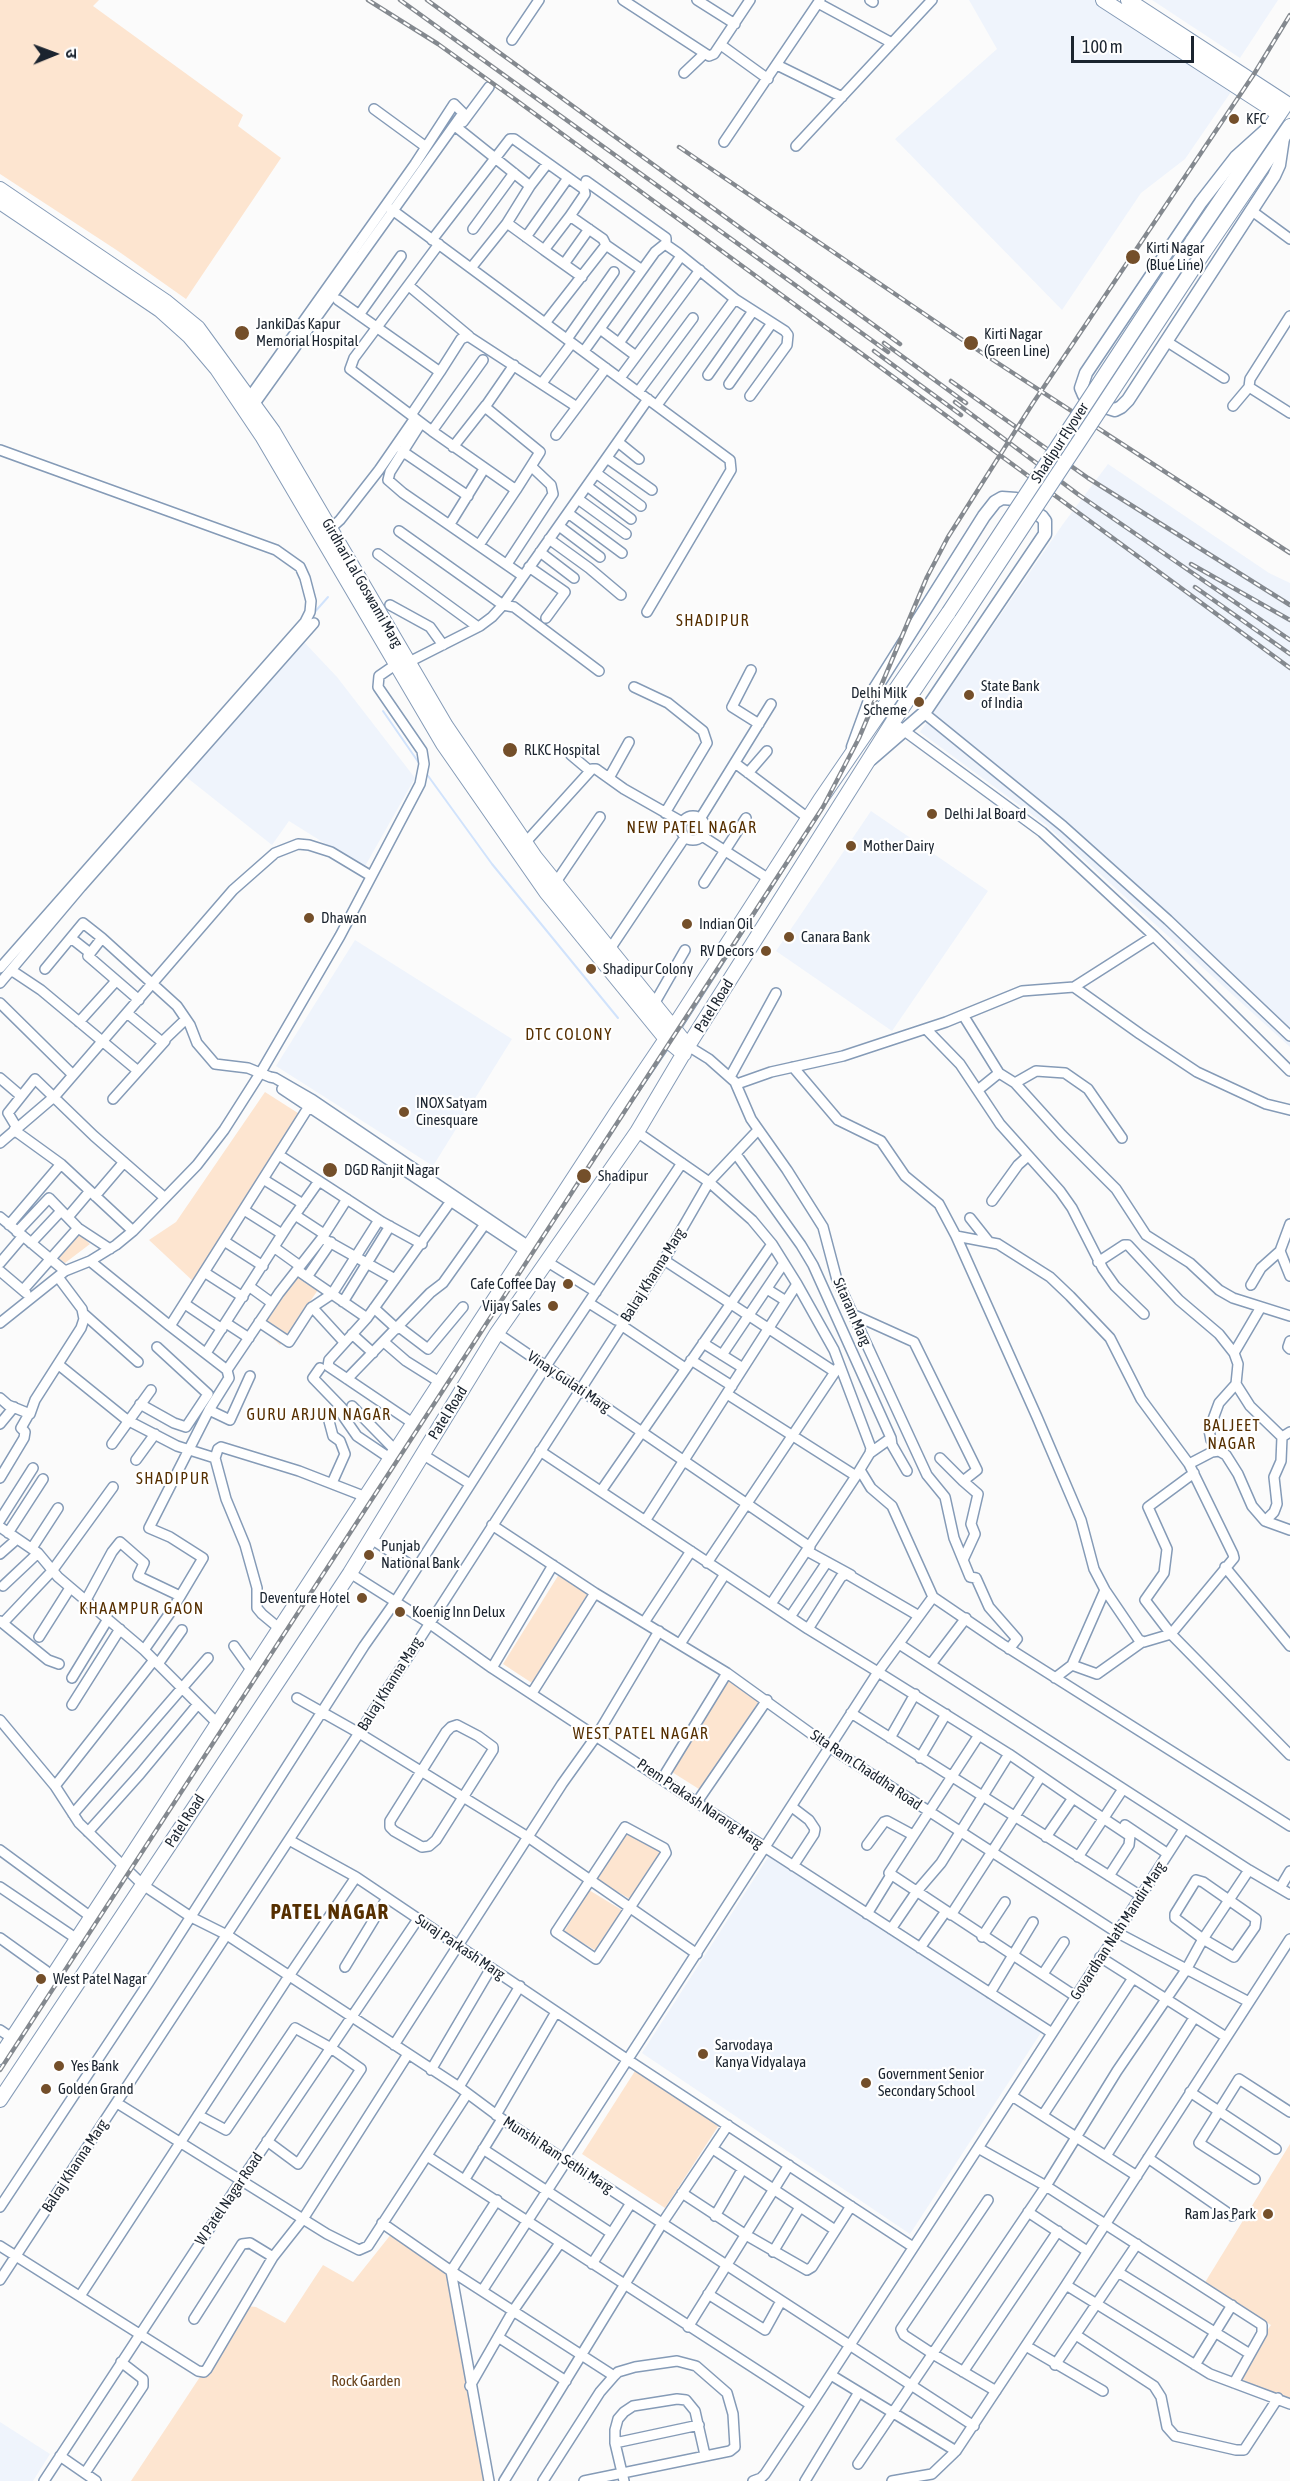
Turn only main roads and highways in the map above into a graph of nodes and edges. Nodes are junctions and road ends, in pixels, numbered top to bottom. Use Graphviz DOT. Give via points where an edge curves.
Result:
graph roads {
  1 [pos="1103,0"];
  2 [pos="1128,0"];
  3 [pos="1285,105"];
  4 [pos="1286,132"];
  5 [pos="0,189"];
  6 [pos="0,202"];
  7 [pos="249,405"];
  8 [pos="402,664"];
  9 [pos="892,723"];
  10 [pos="850,757"];
  11 [pos="670,1034"];
  12 [pos="686,1050"];
  13 [pos="0,2056"];
  14 [pos="0,2100"];
  1 -- 3 [label="main road"];
  2 -- 3 [label="main road"];
  3 -- 10 [label="main road, Shadipur Flyover, bridge"];
  4 -- 9 [label="main road, Shadipur Flyover, bridge"];
  5 -- 7 [label="main road, Girdhari Lal Goswami Marg" via="190,321"];
  6 -- 7 [label="main road, Girdhari Lal Goswami Marg" via="160,310 189,336"];
  7 -- 8 [label="main road, Girdhari Lal Goswami Marg"];
  7 -- 8 [label="main road, Girdhari Lal Goswami Marg" via="273,431"];
  8 -- 11 [label="main road, Girdhari Lal Goswami Marg" via="525,843 654,1004"];
  8 -- 11 [label="main road, Girdhari Lal Goswami Marg" via="443,744 546,892"];
  9 -- 12 [label="main road, Patel Road"];
  10 -- 11 [label="main road, Patel Road"];
  11 -- 12 [label="main road"];
  11 -- 13 [label="main road, Patel Road"];
  12 -- 14 [label="main road, Patel Road" via="637,1132 497,1333 350,1573"];
}
